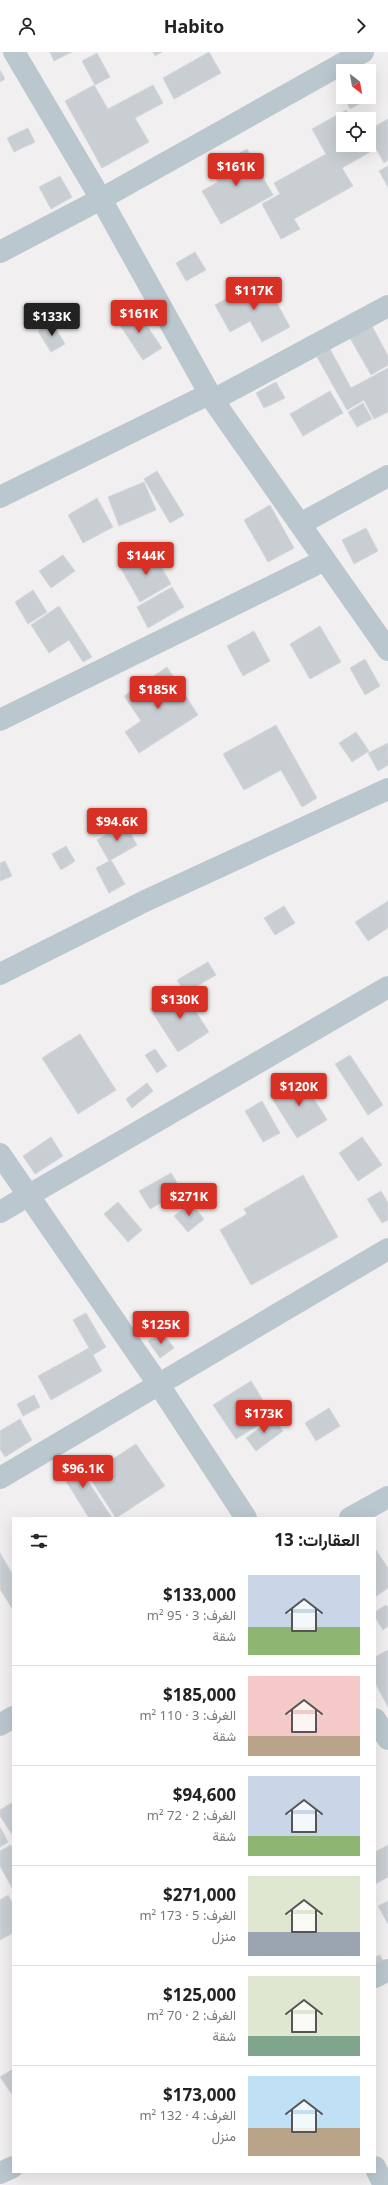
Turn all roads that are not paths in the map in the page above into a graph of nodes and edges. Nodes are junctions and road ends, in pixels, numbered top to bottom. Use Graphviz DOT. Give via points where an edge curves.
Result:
graph roads {
  1 [pos="14,52"];
  2 [pos="363,52"];
  3 [pos="101,199"];
  4 [pos="0,252"];
  5 [pos="388,306"];
  6 [pos="211,397"];
  7 [pos="388,476"];
  8 [pos="0,497"];
  9 [pos="300,524"];
  10 [pos="325,560"];
  11 [pos="388,650"];
  12 [pos="0,720"];
  13 [pos="388,789"];
  14 [pos="0,974"];
  15 [pos="388,987"];
  16 [pos="0,1154"];
  17 [pos="28,1195"];
  18 [pos="0,1212"];
  19 [pos="388,1249"];
  20 [pos="159,1385"];
  21 [pos="0,1478"];
  22 [pos="388,1497"];
  23 [pos="245,1517"];
  24 [pos="352,1517"];
  25 [pos="12,1718"];
  26 [pos="376,1721"];
  27 [pos="0,1725"];
  28 [pos="388,1739"];
  29 [pos="388,1970"];
  30 [pos="376,1976"];
  31 [pos="12,2167"];
  32 [pos="376,2169"];
  33 [pos="0,2173"];
  34 [pos="384,2185"];
  1 -- 3 [label="street"];
  2 -- 3 [label="street"];
  3 -- 4 [label="street"];
  3 -- 6 [label="street"];
  5 -- 6 [label="street"];
  6 -- 8 [label="street"];
  6 -- 9 [label="street"];
  7 -- 9 [label="street"];
  9 -- 10 [label="street"];
  10 -- 11 [label="street"];
  10 -- 12 [label="street"];
  13 -- 14 [label="street" via="145,901"];
  15 -- 17 [label="street"];
  16 -- 17 [label="street"];
  17 -- 18 [label="street"];
  17 -- 20 [label="street"];
  19 -- 20 [label="street"];
  20 -- 21 [label="street"];
  20 -- 23 [label="street"];
  22 -- 24 [label="street"];
  25 -- 27 [label="street"];
  26 -- 28 [label="street"];
  29 -- 30 [label="street"];
  31 -- 33 [label="street"];
  32 -- 34 [label="street"];
}
